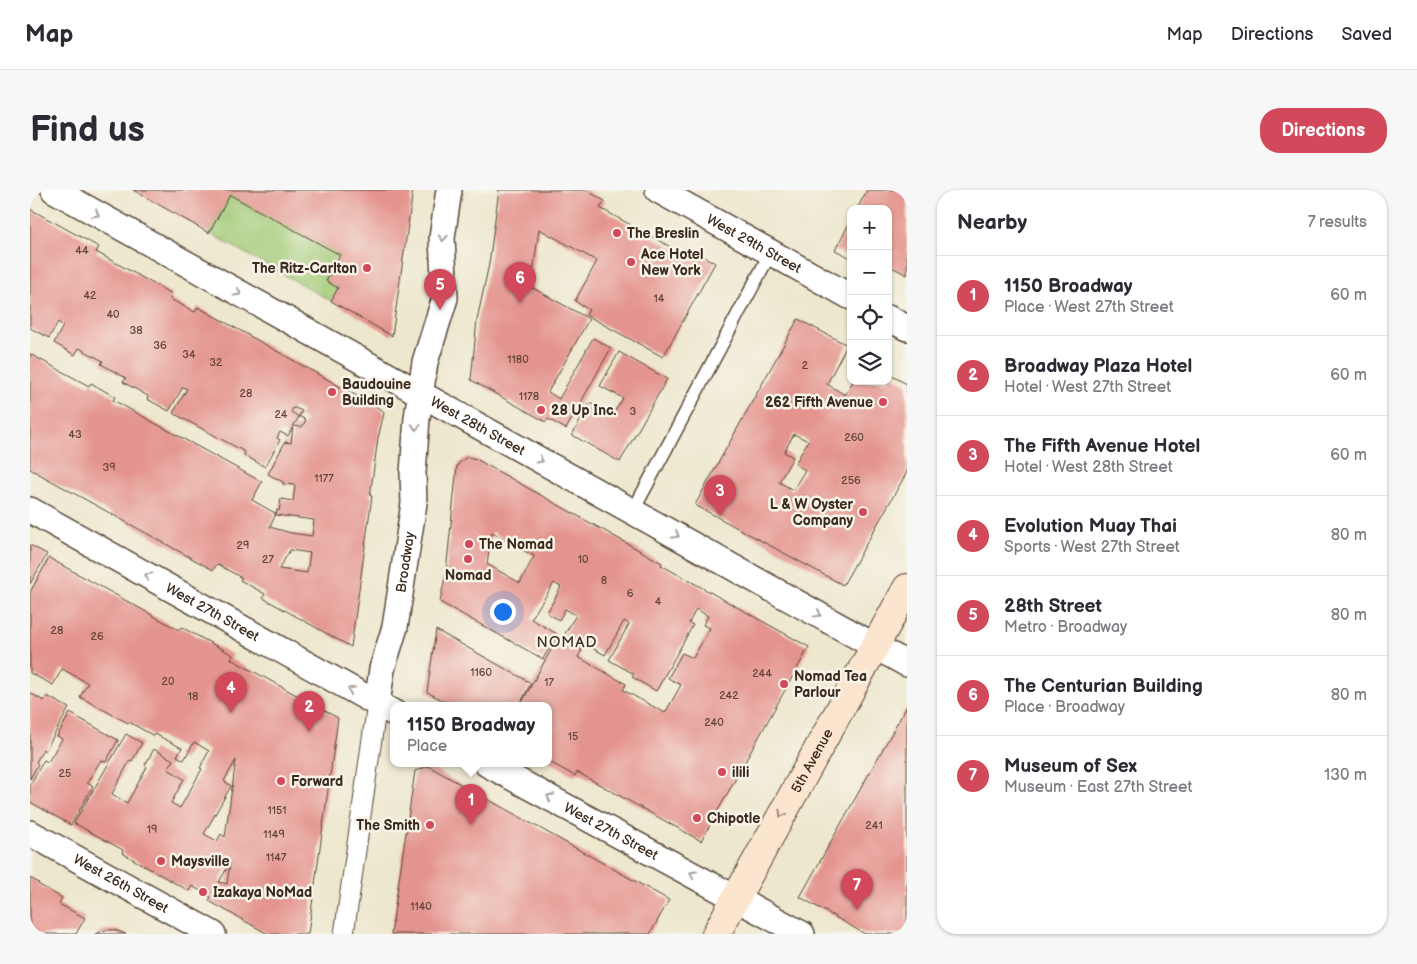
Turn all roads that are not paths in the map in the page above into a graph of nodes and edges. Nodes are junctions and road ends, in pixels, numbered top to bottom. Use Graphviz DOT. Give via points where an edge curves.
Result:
graph roads {
  1 [pos="54,190"];
  2 [pos="449,190"];
  3 [pos="658,190"];
  4 [pos="772,252"];
  5 [pos="847,295"];
  6 [pos="892,320"];
  7 [pos="907,328"];
  8 [pos="420,394"];
  9 [pos="30,510"];
  10 [pos="633,511"];
  11 [pos="907,588"];
  12 [pos="875,646"];
  13 [pos="907,664"];
  14 [pos="385,709"];
  15 [pos="494,767"];
  16 [pos="30,833"];
  17 [pos="736,898"];
  18 [pos="212,934"];
  19 [pos="344,934"];
  20 [pos="716,934"];
  21 [pos="802,934"];
  1 -- 8 [label="street, West 28th Street, one-way"];
  2 -- 8 [label="street, Broadway, one-way" via="442,238 445,298 425,362"];
  3 -- 4 [label="street, West 29th Street"];
  4 -- 5 [label="street, West 29th Street"];
  4 -- 10 [label="lane"];
  6 -- 7 [label="street"];
  8 -- 10 [label="street, West 28th Street, one-way"];
  8 -- 14 [label="street, Broadway, one-way" via="413,473 414,503 395,627 382,669"];
  14 -- 9 [label="street, West 27th Street, one-way"];
  10 -- 12 [label="street, West 28th Street, one-way"];
  11 -- 12 [label="main road, 5th Avenue"];
  12 -- 13 [label="street, West 28th Street"];
  12 -- 17 [label="main road, 5th Avenue, one-way"];
  14 -- 19 [label="street, Broadway"];
  17 -- 15 [label="street, West 27th Street, one-way"];
  16 -- 18 [label="street, West 26th Street"];
  17 -- 20 [label="main road, 5th Avenue"];
  17 -- 21 [label="street, West 27th Street"];
}
